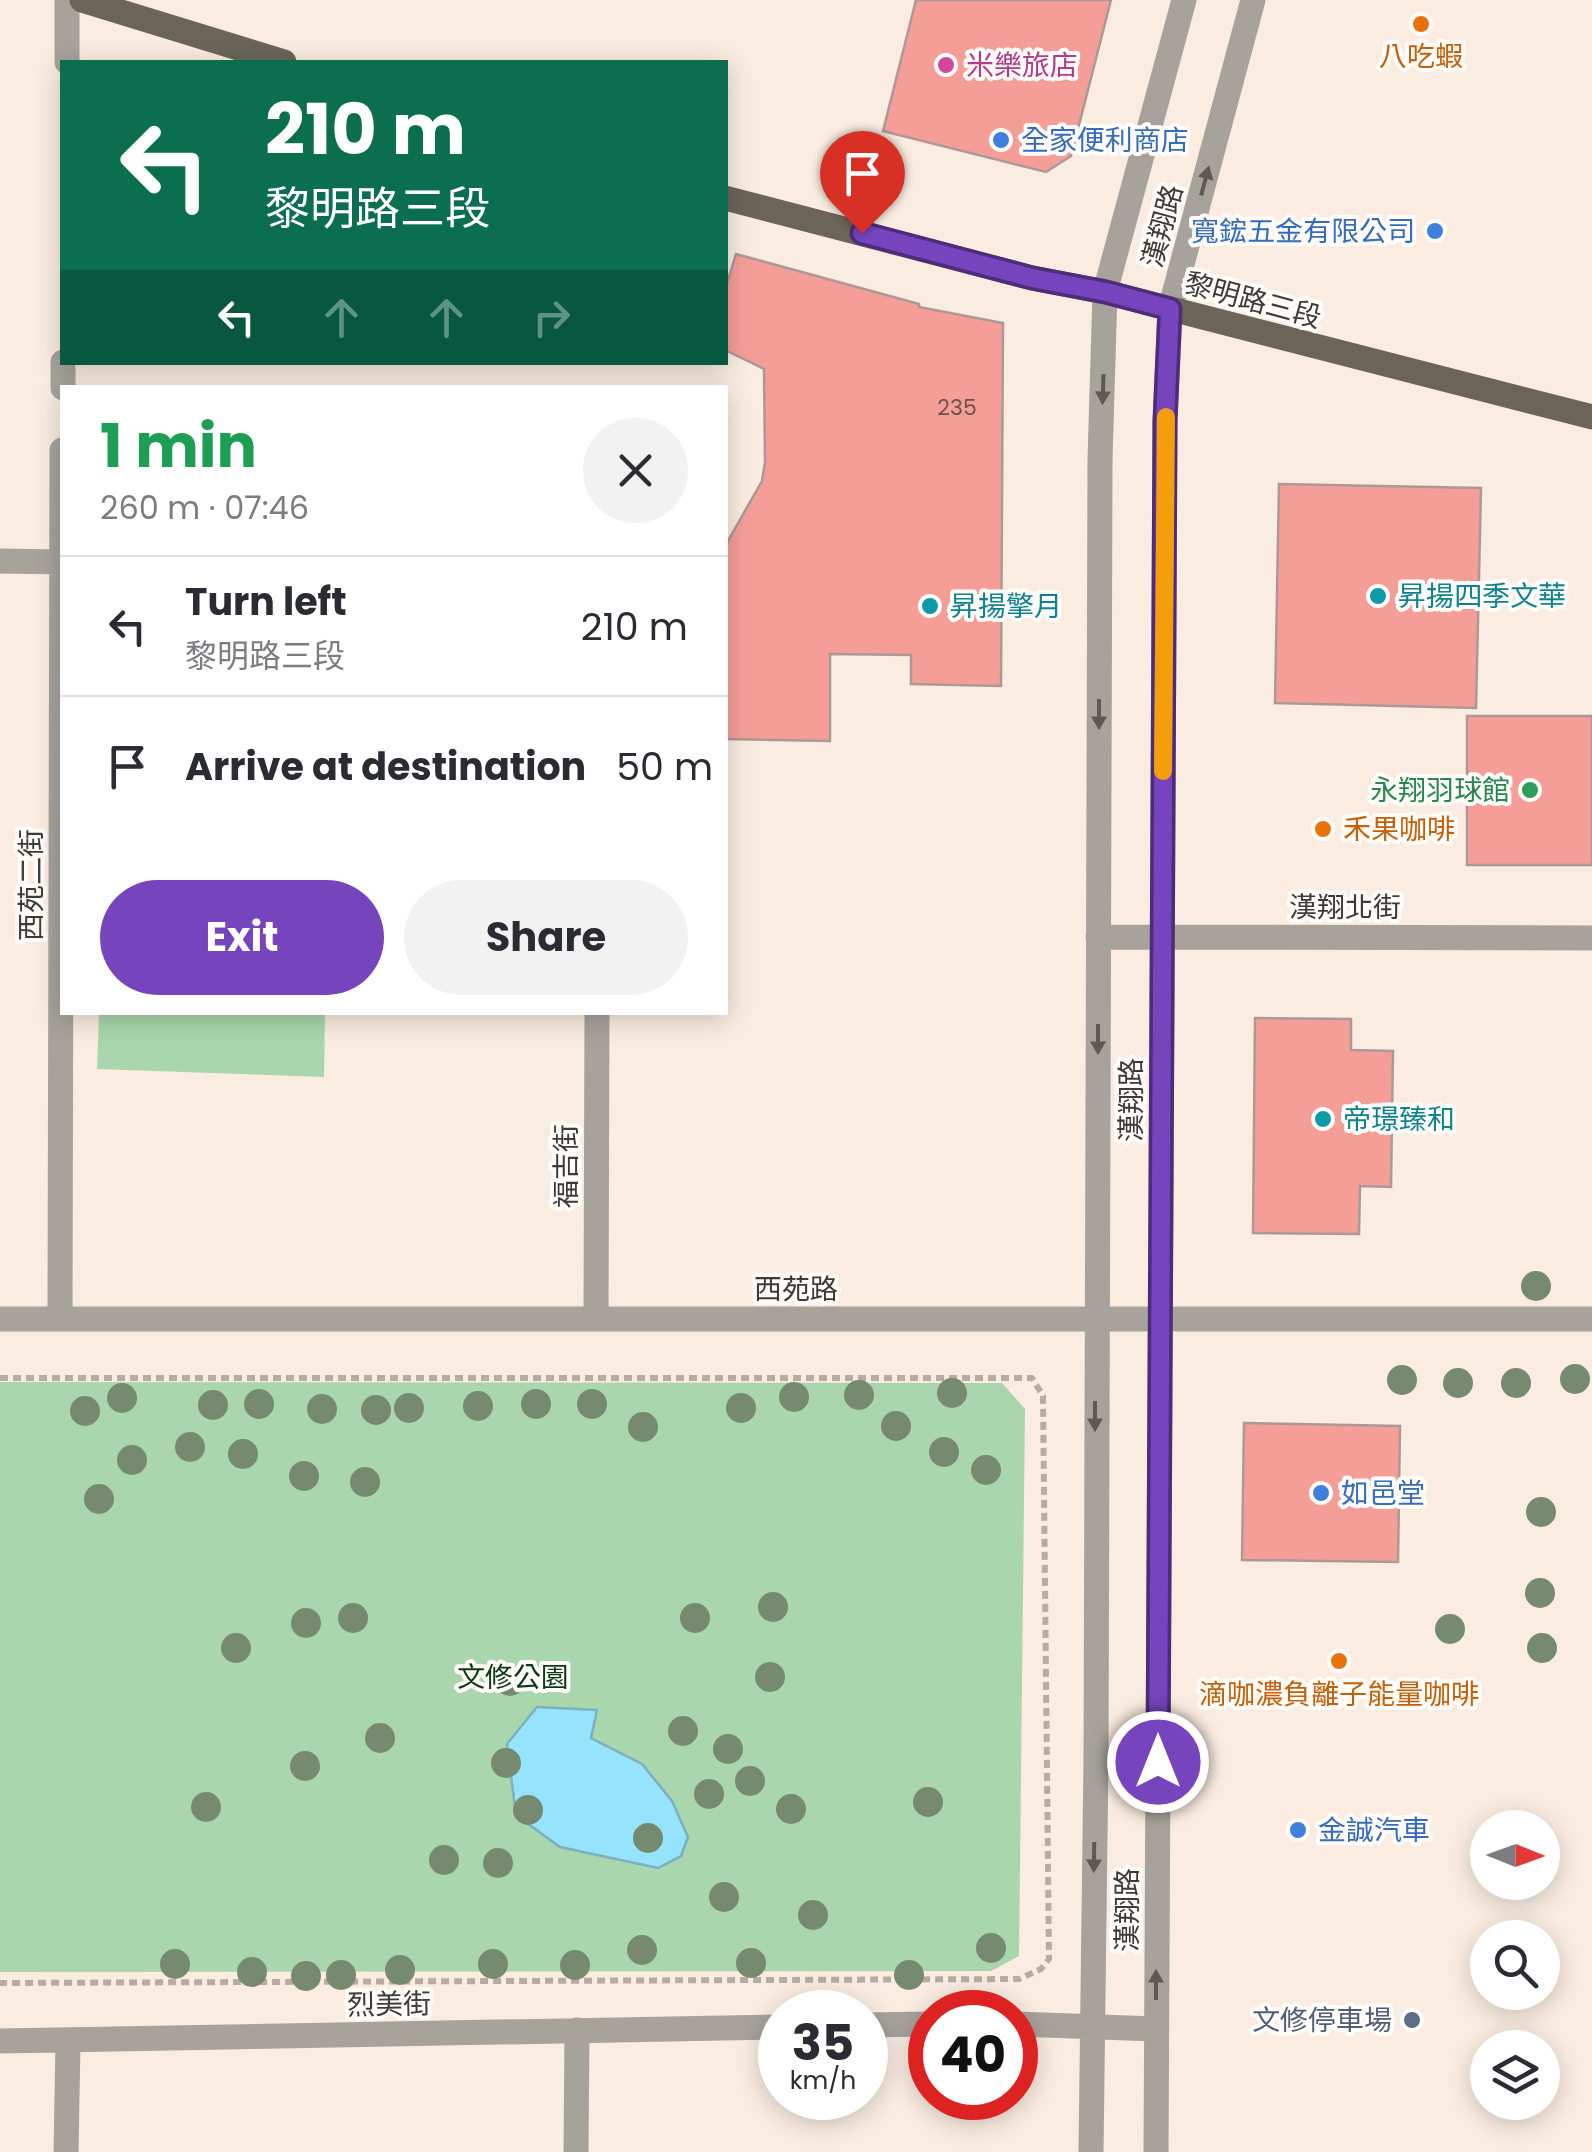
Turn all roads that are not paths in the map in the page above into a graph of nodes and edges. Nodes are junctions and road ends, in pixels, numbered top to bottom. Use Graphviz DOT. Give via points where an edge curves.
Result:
graph roads {
  1 [pos="67,0"];
  2 [pos="82,0"];
  3 [pos="1184,0"];
  4 [pos="1254,0"];
  5 [pos="67,60"];
  6 [pos="277,60"];
  7 [pos="728,199"];
  8 [pos="1106,292"];
  9 [pos="1170,309"];
  10 [pos="1592,416"];
  11 [pos="0,561"];
  12 [pos="60,562"];
  13 [pos="1098,936"];
  14 [pos="1162,937"];
  15 [pos="1592,938"];
  16 [pos="61,1015"];
  17 [pos="597,1015"];
  18 [pos="596,1319"];
  19 [pos="1096,1319"];
  20 [pos="1162,1319"];
  21 [pos="1592,1319"];
  22 [pos="0,1320"];
  23 [pos="60,1320"];
  24 [pos="1038,2024"];
  25 [pos="1092,2025"];
  26 [pos="758,2027"];
  27 [pos="1156,2029"];
  28 [pos="577,2030"];
  29 [pos="0,2041"];
  30 [pos="68,2041"];
  31 [pos="66,2152"];
  32 [pos="576,2152"];
  33 [pos="1091,2152"];
  34 [pos="1156,2152"];
  1 -- 5 [label="street"];
  2 -- 6 [label="main road"];
  3 -- 8 [label="street, 漢翔路"];
  9 -- 4 [label="street, 漢翔路, one-way"];
  7 -- 8 [label="main road, 黎明路三段"];
  8 -- 9 [label="main road, 黎明路三段"];
  8 -- 13 [label="street, 漢翔路, one-way"];
  9 -- 10 [label="main road, 黎明路三段"];
  9 -- 14 [label="street, 漢翔路"];
  11 -- 12 [label="street"];
  13 -- 14 [label="street, 漢翔北街"];
  13 -- 19 [label="street, 漢翔路, one-way"];
  14 -- 15 [label="street, 漢翔北街"];
  14 -- 20 [label="street, 漢翔路"];
  16 -- 23 [label="street, 西苑二街"];
  17 -- 18 [label="street, 福吉街"];
  18 -- 19 [label="street, 西苑路"];
  18 -- 23 [label="street, 西苑路"];
  19 -- 20 [label="street, 西苑路"];
  19 -- 25 [label="street, 漢翔路, one-way"];
  20 -- 21 [label="street, 西苑路"];
  27 -- 20 [label="street, 漢翔路, one-way"];
  22 -- 23 [label="street, 西苑路"];
  24 -- 25 [label="street"];
  25 -- 27 [label="street"];
  25 -- 33 [label="street, 漢翔路"];
  26 -- 28 [label="street, 烈美街"];
  27 -- 34 [label="street, 漢翔路"];
  28 -- 30 [label="street, 烈美街"];
  28 -- 32 [label="street"];
  29 -- 30 [label="street, 烈美街"];
  30 -- 31 [label="street"];
}
